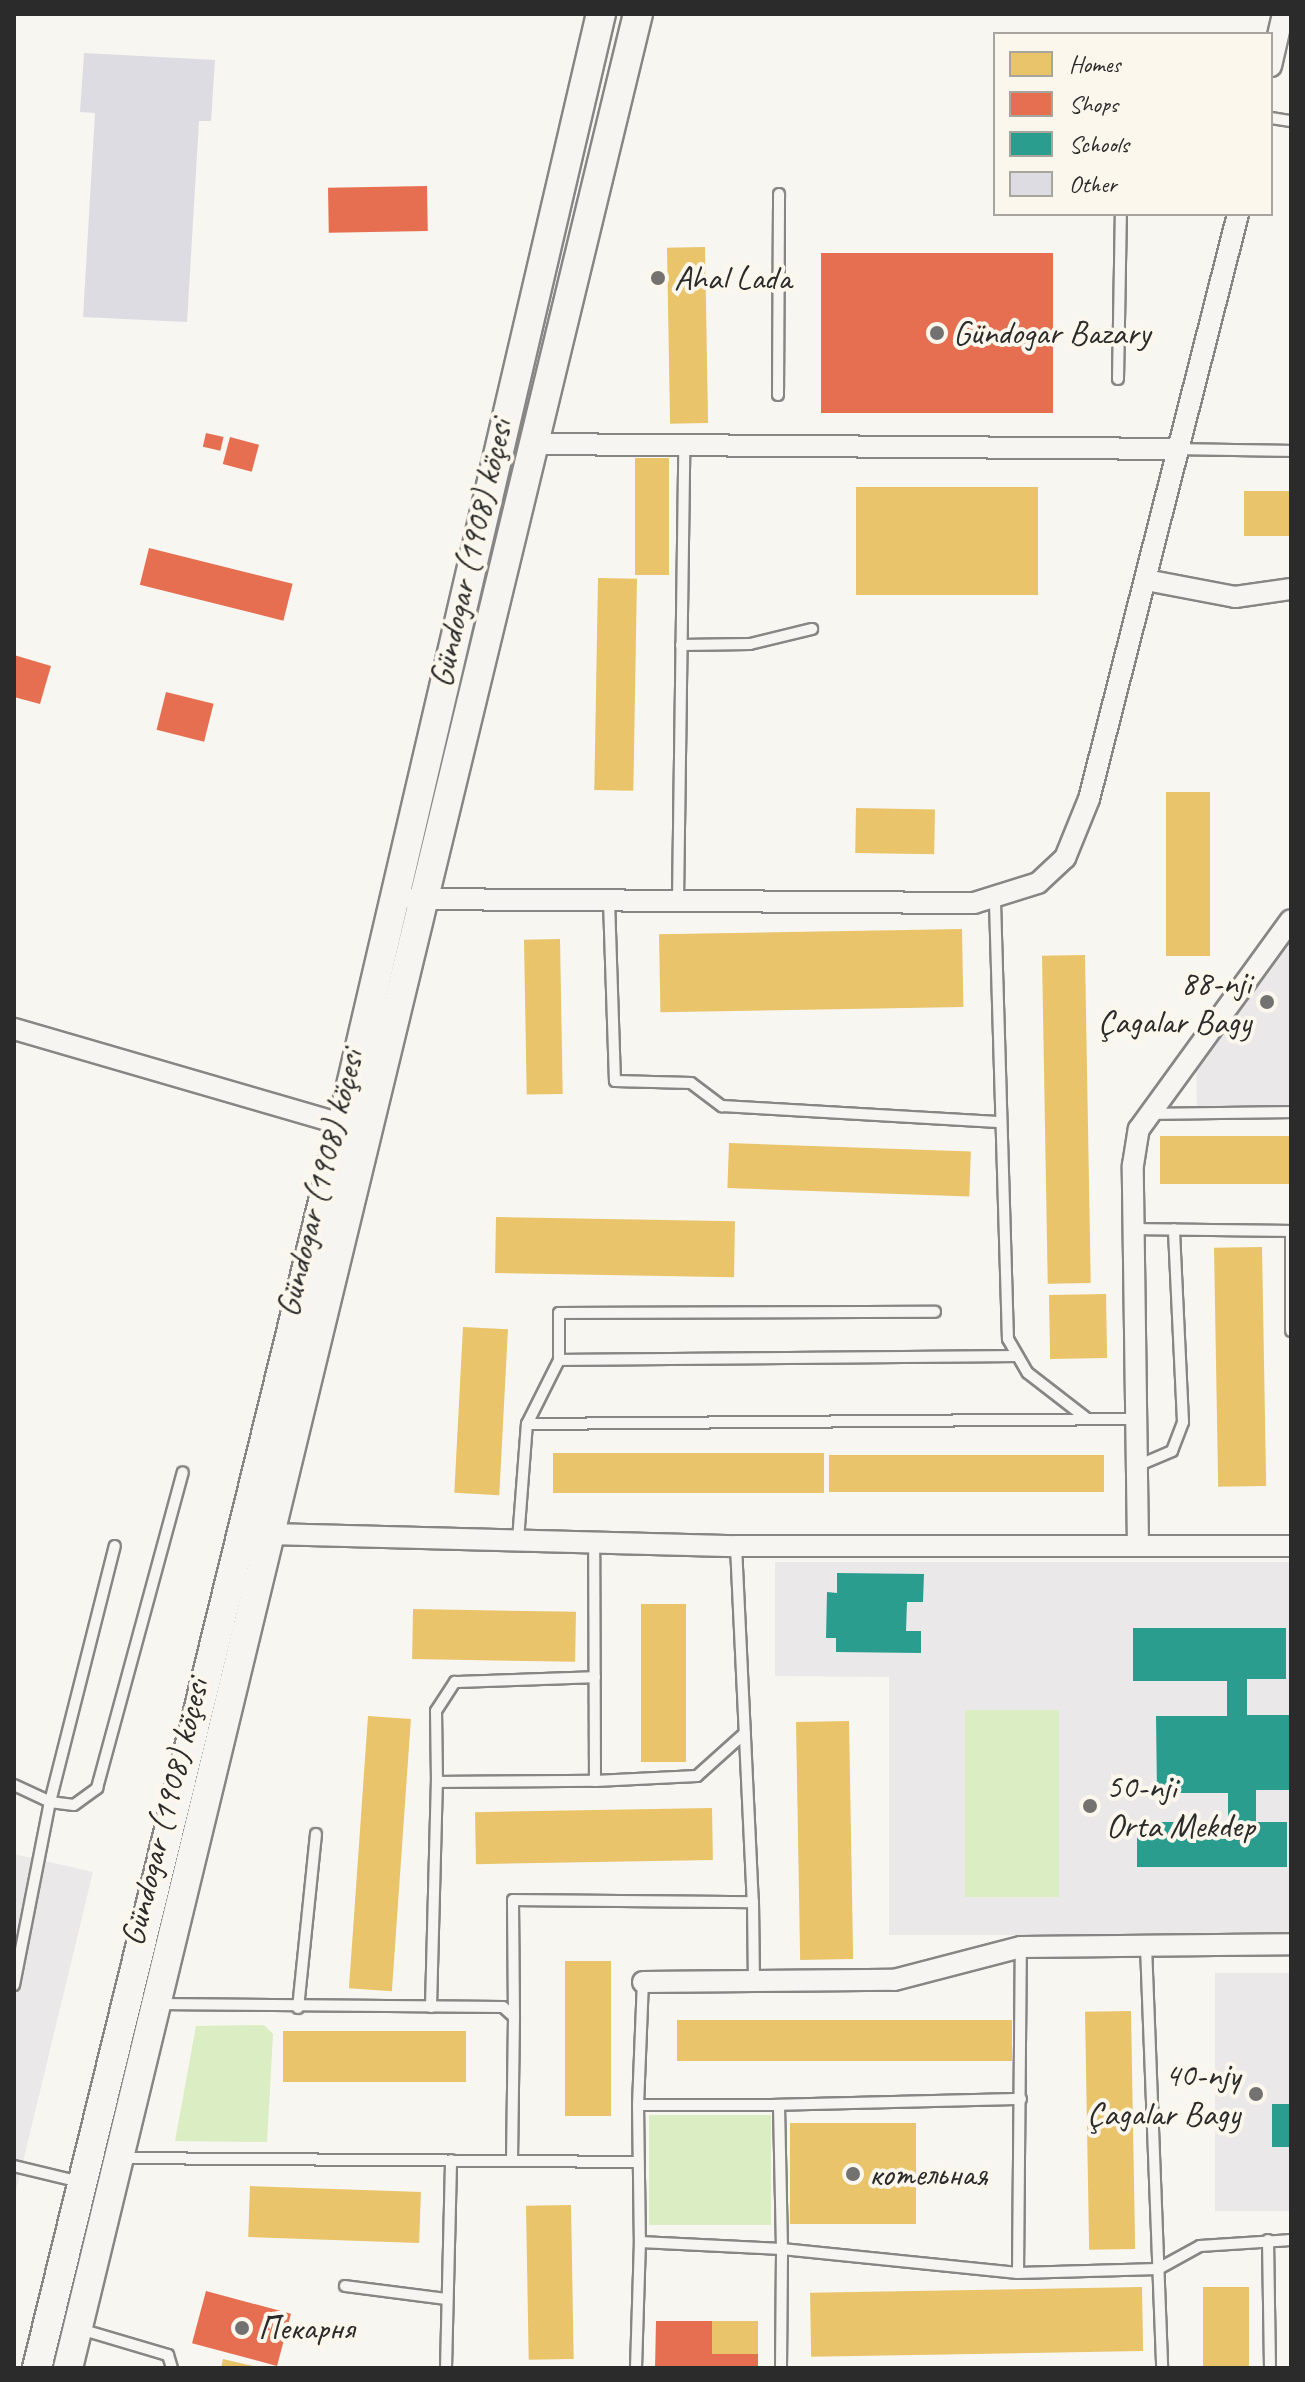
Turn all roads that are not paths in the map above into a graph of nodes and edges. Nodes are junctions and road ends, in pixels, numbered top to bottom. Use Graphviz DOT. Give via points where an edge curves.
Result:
graph roads {
  1 [pos="601,14"];
  2 [pos="638,14"];
  3 [pos="1283,14"];
  4 [pos="1273,57"];
  5 [pos="779,194"];
  6 [pos="1121,216"];
  7 [pos="1237,216"];
  8 [pos="1118,379"];
  9 [pos="778,395"];
  10 [pos="532,444"];
  11 [pos="684,445"];
  12 [pos="1177,449"];
  13 [pos="1291,451"];
  14 [pos="1146,580"];
  15 [pos="1291,589"];
  16 [pos="812,629"];
  17 [pos="681,645"];
  18 [pos="393,896"];
  19 [pos="425,900"];
  20 [pos="609,901"];
  21 [pos="678,901"];
  22 [pos="995,902"];
  23 [pos="1291,920"];
  24 [pos="14,1029"];
  25 [pos="1291,1112"];
  26 [pos="1148,1114"];
  27 [pos="998,1122"];
  28 [pos="342,1124"];
  29 [pos="1134,1229"];
  30 [pos="1174,1229"];
  31 [pos="1290,1231"];
  32 [pos="935,1312"];
  33 [pos="1291,1331"];
  34 [pos="1015,1356"];
  35 [pos="559,1360"];
  36 [pos="1087,1419"];
  37 [pos="1136,1419"];
  38 [pos="527,1424"];
  39 [pos="1136,1466"];
  40 [pos="183,1472"];
  41 [pos="256,1532"];
  42 [pos="518,1540"];
  43 [pos="594,1542"];
  44 [pos="115,1546"];
  45 [pos="736,1546"];
  46 [pos="1138,1546"];
  47 [pos="1291,1546"];
  48 [pos="595,1677"];
  49 [pos="745,1733"];
  50 [pos="595,1781"];
  51 [pos="437,1782"];
  52 [pos="14,1785"];
  53 [pos="50,1802"];
  54 [pos="316,1834"];
  55 [pos="753,1902"];
  56 [pos="1291,1944"];
  57 [pos="1146,1946"];
  58 [pos="1021,1947"];
  59 [pos="754,1981"];
  60 [pos="643,1982"];
  61 [pos="14,1985"];
  62 [pos="154,2004"];
  63 [pos="431,2007"];
  64 [pos="298,2008"];
  65 [pos="514,2017"];
  66 [pos="1021,2099"];
  67 [pos="638,2105"];
  68 [pos="772,2105"];
  69 [pos="117,2158"];
  70 [pos="451,2160"];
  71 [pos="512,2161"];
  72 [pos="638,2162"];
  73 [pos="14,2166"];
  74 [pos="82,2182"];
  75 [pos="1268,2240"];
  76 [pos="1291,2240"];
  77 [pos="640,2242"];
  78 [pos="782,2249"];
  79 [pos="1158,2269"];
  80 [pos="1018,2273"];
  81 [pos="345,2286"];
  82 [pos="447,2299"];
  83 [pos="76,2328"];
  84 [pos="37,2368"];
  85 [pos="68,2368"];
  86 [pos="172,2368"];
  87 [pos="446,2368"];
  88 [pos="636,2368"];
  89 [pos="781,2368"];
  90 [pos="1162,2368"];
  91 [pos="1270,2368"];
  1 -- 18 [label="main road, Gündogar (1908) köçesi"];
  2 -- 10 [label="main road, Gündogar (1908) köçesi"];
  3 -- 4 [label="street"];
  5 -- 9 [label="lane"];
  6 -- 8 [label="lane"];
  7 -- 12 [label="street"];
  10 -- 11 [label="street"];
  10 -- 19 [label="main road, Gündogar (1908) köçesi"];
  11 -- 12 [label="street"];
  11 -- 17 [label="lane"];
  12 -- 13 [label="lane"];
  12 -- 14 [label="street"];
  14 -- 15 [label="street" via="1235,597"];
  14 -- 22 [label="street" via="1089,799 1065,858 1038,883"];
  16 -- 17 [label="lane" via="750,644"];
  17 -- 21 [label="lane"];
  18 -- 19 [label="street"];
  18 -- 28 [label="main road, Gündogar (1908) köçesi"];
  19 -- 20 [label="street"];
  19 -- 41 [label="main road, Gündogar (1908) köçesi"];
  20 -- 21 [label="street"];
  20 -- 27 [label="lane" via="615,1081 691,1083 722,1106"];
  21 -- 22 [label="street"];
  22 -- 27 [label="lane"];
  23 -- 26 [label="street"];
  24 -- 28 [label="street"];
  25 -- 26 [label="lane"];
  26 -- 29 [label="street" via="1133,1165"];
  27 -- 34 [label="lane"];
  28 -- 41 [label="main road, Gündogar (1908) köçesi"];
  29 -- 30 [label="lane"];
  29 -- 37 [label="street"];
  30 -- 31 [label="lane"];
  30 -- 39 [label="lane" via="1183,1422 1172,1451"];
  31 -- 33 [label="lane"];
  32 -- 35 [label="lane" via="559,1313"];
  34 -- 35 [label="lane"];
  34 -- 36 [label="lane" via="1053,1397"];
  35 -- 38 [label="lane"];
  36 -- 37 [label="lane"];
  36 -- 38 [label="lane"];
  37 -- 39 [label="street"];
  38 -- 42 [label="lane"];
  39 -- 46 [label="street"];
  40 -- 53 [label="lane" via="97,1788 74,1805"];
  41 -- 42 [label="street"];
  41 -- 62 [label="main road, Gündogar (1908) köçesi"];
  41 -- 74 [label="main road, Gündogar (1908) köçesi"];
  42 -- 43 [label="street"];
  43 -- 45 [label="street"];
  43 -- 48 [label="lane"];
  44 -- 53 [label="lane"];
  45 -- 46 [label="street"];
  45 -- 49 [label="lane"];
  46 -- 47 [label="street"];
  48 -- 50 [label="lane"];
  48 -- 51 [label="lane" via="455,1682 436,1711"];
  49 -- 50 [label="lane" via="697,1776"];
  49 -- 55 [label="lane"];
  50 -- 51 [label="lane"];
  51 -- 63 [label="lane"];
  52 -- 53 [label="lane"];
  53 -- 61 [label="lane"];
  54 -- 64 [label="lane"];
  55 -- 59 [label="lane"];
  55 -- 65 [label="lane" via="513,1900"];
  56 -- 57 [label="street"];
  57 -- 58 [label="street"];
  57 -- 79 [label="lane"];
  58 -- 59 [label="street" via="894,1980"];
  58 -- 66 [label="lane"];
  59 -- 60 [label="street"];
  60 -- 67 [label="lane"];
  62 -- 64 [label="lane"];
  62 -- 69 [label="main road, Gündogar (1908) köçesi"];
  63 -- 64 [label="lane"];
  63 -- 65 [label="lane" via="503,2007"];
  65 -- 71 [label="lane"];
  66 -- 68 [label="lane"];
  66 -- 80 [label="lane"];
  67 -- 68 [label="lane"];
  67 -- 72 [label="lane"];
  68 -- 78 [label="lane" via="779,2105"];
  69 -- 70 [label="lane"];
  69 -- 83 [label="main road, Gündogar (1908) köçesi"];
  70 -- 71 [label="lane"];
  70 -- 82 [label="lane"];
  71 -- 72 [label="lane"];
  72 -- 77 [label="lane"];
  73 -- 74 [label="lane"];
  74 -- 84 [label="main road, Gündogar (1908) köçesi"];
  75 -- 76 [label="lane"];
  75 -- 79 [label="lane" via="1200,2246"];
  75 -- 91 [label="lane"];
  77 -- 78 [label="lane"];
  77 -- 88 [label="lane"];
  78 -- 80 [label="lane"];
  78 -- 89 [label="lane"];
  79 -- 80 [label="lane"];
  79 -- 90 [label="lane"];
  81 -- 82 [label="lane"];
  82 -- 87 [label="lane"];
  83 -- 85 [label="main road, Gündogar (1908) köçesi"];
  83 -- 86 [label="lane" via="168,2355"];
}
